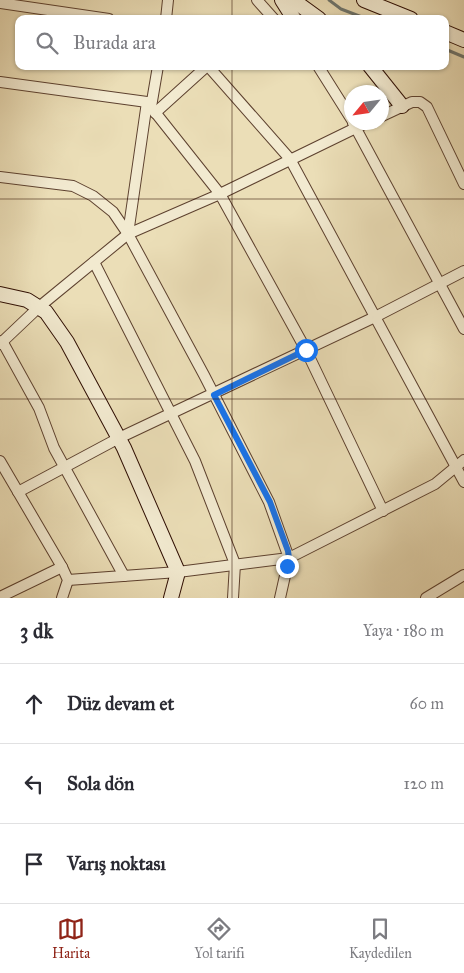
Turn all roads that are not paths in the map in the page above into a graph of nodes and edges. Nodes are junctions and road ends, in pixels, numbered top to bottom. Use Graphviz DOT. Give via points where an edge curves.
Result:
graph roads {
  1 [pos="168,0"];
  2 [pos="257,0"];
  3 [pos="282,0"];
  4 [pos="293,0"];
  5 [pos="364,0"];
  6 [pos="0,3"];
  7 [pos="82,15"];
  8 [pos="166,15"];
  9 [pos="270,15"];
  10 [pos="291,15"];
  11 [pos="314,15"];
  12 [pos="401,15"];
  13 [pos="449,34"];
  14 [pos="464,40"];
  15 [pos="157,70"];
  16 [pos="202,70"];
  17 [pos="212,70"];
  18 [pos="321,70"];
  19 [pos="373,70"];
  20 [pos="0,82"];
  21 [pos="402,106"];
  22 [pos="151,107"];
  23 [pos="344,107"];
  24 [pos="389,112"];
  25 [pos="344,129"];
  26 [pos="358,130"];
  27 [pos="290,159"];
  28 [pos="0,177"];
  29 [pos="464,184"];
  30 [pos="220,194"];
  31 [pos="128,234"];
  32 [pos="94,262"];
  33 [pos="464,271"];
  34 [pos="440,284"];
  35 [pos="0,294"];
  36 [pos="39,307"];
  37 [pos="375,317"];
  38 [pos="464,329"];
  39 [pos="1,342"];
  40 [pos="306,350"];
  41 [pos="214,395"];
  42 [pos="171,415"];
  43 [pos="119,438"];
  44 [pos="0,461"];
  45 [pos="460,464"];
  46 [pos="65,467"];
  47 [pos="464,482"];
  48 [pos="18,492"];
  49 [pos="383,511"];
  50 [pos="289,558"];
  51 [pos="235,564"];
  52 [pos="62,567"];
  53 [pos="178,572"];
  54 [pos="464,575"];
  55 [pos="124,576"];
  56 [pos="68,580"];
  57 [pos="0,597"];
  58 [pos="62,598"];
  59 [pos="171,598"];
  60 [pos="233,598"];
  61 [pos="280,598"];
  62 [pos="426,598"];
  1 -- 8 [label="street"];
  2 -- 9 [label="street"];
  3 -- 10 [label="street"];
  4 -- 11 [label="street"];
  5 -- 12 [label="street"];
  6 -- 7 [label="street"];
  13 -- 14 [label="street"];
  15 -- 22 [label="street"];
  16 -- 22 [label="street"];
  17 -- 27 [label="street"];
  18 -- 23 [label="street"];
  19 -- 21 [label="street"];
  20 -- 22 [label="street"];
  21 -- 24 [label="street"];
  21 -- 29 [label="street" via="420,102 427,107"];
  22 -- 30 [label="street"];
  22 -- 31 [label="street"];
  25 -- 27 [label="street"];
  26 -- 34 [label="street"];
  27 -- 30 [label="street"];
  27 -- 37 [label="street"];
  28 -- 31 [label="street" via="73,186 93,196 113,212"];
  30 -- 31 [label="street"];
  30 -- 40 [label="street"];
  31 -- 32 [label="street"];
  31 -- 41 [label="street"];
  32 -- 36 [label="street"];
  32 -- 42 [label="street"];
  33 -- 34 [label="street"];
  34 -- 37 [label="street"];
  34 -- 38 [label="street"];
  35 -- 36 [label="street" via="27,300"];
  36 -- 39 [label="street"];
  36 -- 43 [label="street" via="67,342"];
  37 -- 40 [label="street"];
  37 -- 45 [label="street"];
  39 -- 46 [label="street" via="39,408"];
  40 -- 41 [label="street"];
  40 -- 49 [label="street"];
  41 -- 42 [label="street"];
  41 -- 50 [label="street" via="270,502"];
  42 -- 43 [label="street"];
  42 -- 51 [label="street" via="195,461"];
  43 -- 46 [label="street"];
  43 -- 53 [label="street"];
  44 -- 48 [label="street"];
  45 -- 47 [label="street"];
  45 -- 49 [label="street" via="436,484"];
  46 -- 48 [label="street"];
  46 -- 55 [label="street"];
  48 -- 52 [label="street"];
  49 -- 50 [label="street"];
  50 -- 51 [label="street"];
  50 -- 61 [label="street"];
  51 -- 53 [label="street"];
  51 -- 60 [label="street"];
  52 -- 56 [label="street"];
  52 -- 57 [label="street"];
  53 -- 55 [label="street"];
  53 -- 59 [label="street"];
  54 -- 62 [label="street"];
  55 -- 56 [label="street"];
  56 -- 58 [label="street"];
}
